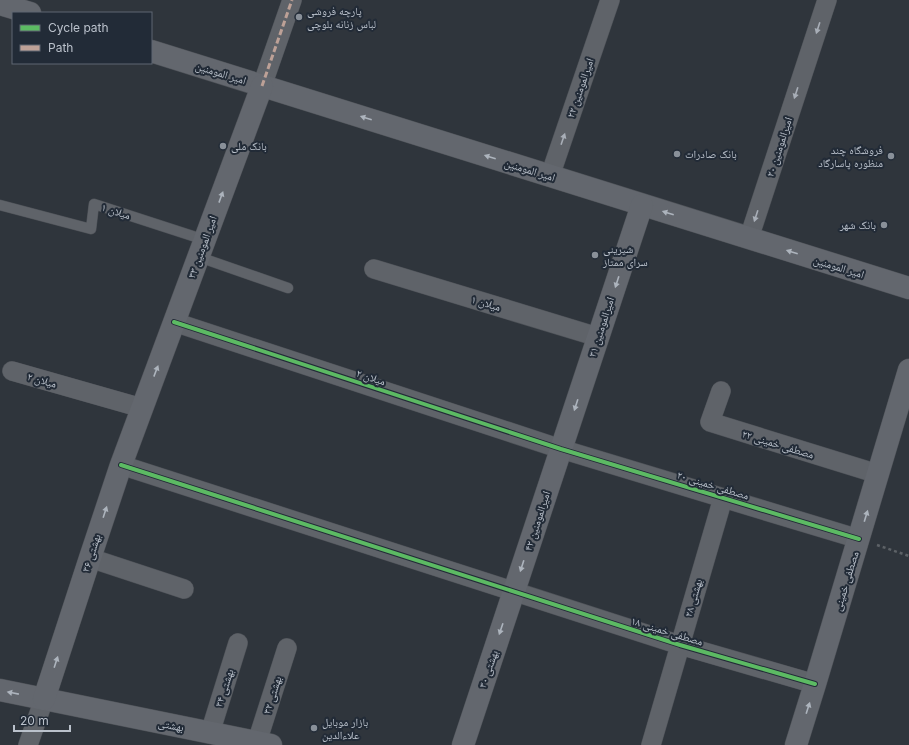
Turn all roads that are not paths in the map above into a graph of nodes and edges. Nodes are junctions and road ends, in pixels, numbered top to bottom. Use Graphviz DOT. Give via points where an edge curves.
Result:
graph roads {
  1 [pos="292,0"];
  2 [pos="610,0"];
  3 [pos="826,0"];
  4 [pos="0,4"];
  5 [pos="27,12"];
  6 [pos="152,51"];
  7 [pos="262,86"];
  8 [pos="550,176"];
  9 [pos="0,205"];
  10 [pos="642,205"];
  11 [pos="749,238"];
  12 [pos="202,248"];
  13 [pos="374,269"];
  14 [pos="288,288"];
  15 [pos="909,288"];
  16 [pos="174,322"];
  17 [pos="598,337"];
  18 [pos="909,370"];
  19 [pos="12,371"];
  20 [pos="721,391"];
  21 [pos="142,408"];
  22 [pos="561,450"];
  23 [pos="121,465"];
  24 [pos="878,474"];
  25 [pos="723,498"];
  26 [pos="859,539"];
  27 [pos="90,558"];
  28 [pos="184,589"];
  29 [pos="514,592"];
  30 [pos="238,643"];
  31 [pos="680,645"];
  32 [pos="287,648"];
  33 [pos="815,684"];
  34 [pos="0,690"];
  35 [pos="44,699"];
  36 [pos="210,732"];
  37 [pos="264,744"];
  38 [pos="28,745"];
  39 [pos="462,745"];
  40 [pos="651,745"];
  41 [pos="796,745"];
  1 -- 7 [label="street"];
  8 -- 2 [label="street, امیرالمومنین ۲۲, one-way"];
  3 -- 11 [label="street, امیرالمومنین ۲۰, one-way"];
  4 -- 5 [label="main road"];
  6 -- 7 [label="main road, امیر المومنین"];
  8 -- 7 [label="main road, امیر المومنین, one-way"];
  12 -- 7 [label="main road, امیر المومنین ۳۳, one-way"];
  8 -- 10 [label="main road, امیر المومنین"];
  9 -- 12 [label="lane, میلان ۱" via="91,229 94,204"];
  11 -- 10 [label="main road, امیر المومنین, one-way"];
  10 -- 17 [label="main road, امیرالمومنین ۳۱, one-way"];
  15 -- 11 [label="main road, امیر المومنین, one-way"];
  12 -- 14 [label="lane"];
  12 -- 16 [label="main road, امیر المومنین ۳۳"];
  13 -- 17 [label="street, میلان ۱"];
  21 -- 16 [label="main road, امیر المومنین ۳۳, one-way"];
  16 -- 22 [label="street, میلان ۲"];
  17 -- 22 [label="main road, امیرالمومنین ۳۱, one-way"];
  18 -- 24 [label="main road, مصطفی خمینی"];
  19 -- 21 [label="street, میلان ۲"];
  20 -- 24 [label="street, مصطفی خمینی ۲۲" via="710,422"];
  21 -- 23 [label="main road, بهشتی ۳۶"];
  22 -- 25 [label="street, مصطفی خمینی ۲۰"];
  22 -- 29 [label="main road, امیرالمومنین ۴۲, one-way"];
  27 -- 23 [label="main road, بهشتی ۳۶, one-way"];
  23 -- 29 [label="street, مصطفی خمینی ۱۸"];
  26 -- 24 [label="main road, مصطفی خمینی, one-way"];
  25 -- 26 [label="street, مصطفی خمینی ۲۰"];
  25 -- 31 [label="street, بهشتی ۲۸"];
  26 -- 33 [label="main road, مصطفی خمینی"];
  27 -- 28 [label="street"];
  35 -- 27 [label="main road, بهشتی ۳۶, one-way"];
  29 -- 31 [label="street, مصطفی خمینی ۱۸"];
  29 -- 39 [label="main road, بهشتی ۳۰, one-way"];
  30 -- 36 [label="street, بهشتی ۳۴"];
  31 -- 33 [label="street, مصطفی خمینی ۱۸"];
  31 -- 40 [label="street, بهشتی ۲۸"];
  32 -- 37 [label="street, بهشتی ۳۲"];
  41 -- 33 [label="main road, مصطفی خمینی, one-way"];
  35 -- 34 [label="main road, بهشتی, one-way"];
  35 -- 36 [label="main road, بهشتی"];
  35 -- 38 [label="street"];
  36 -- 37 [label="main road, بهشتی"];
}
